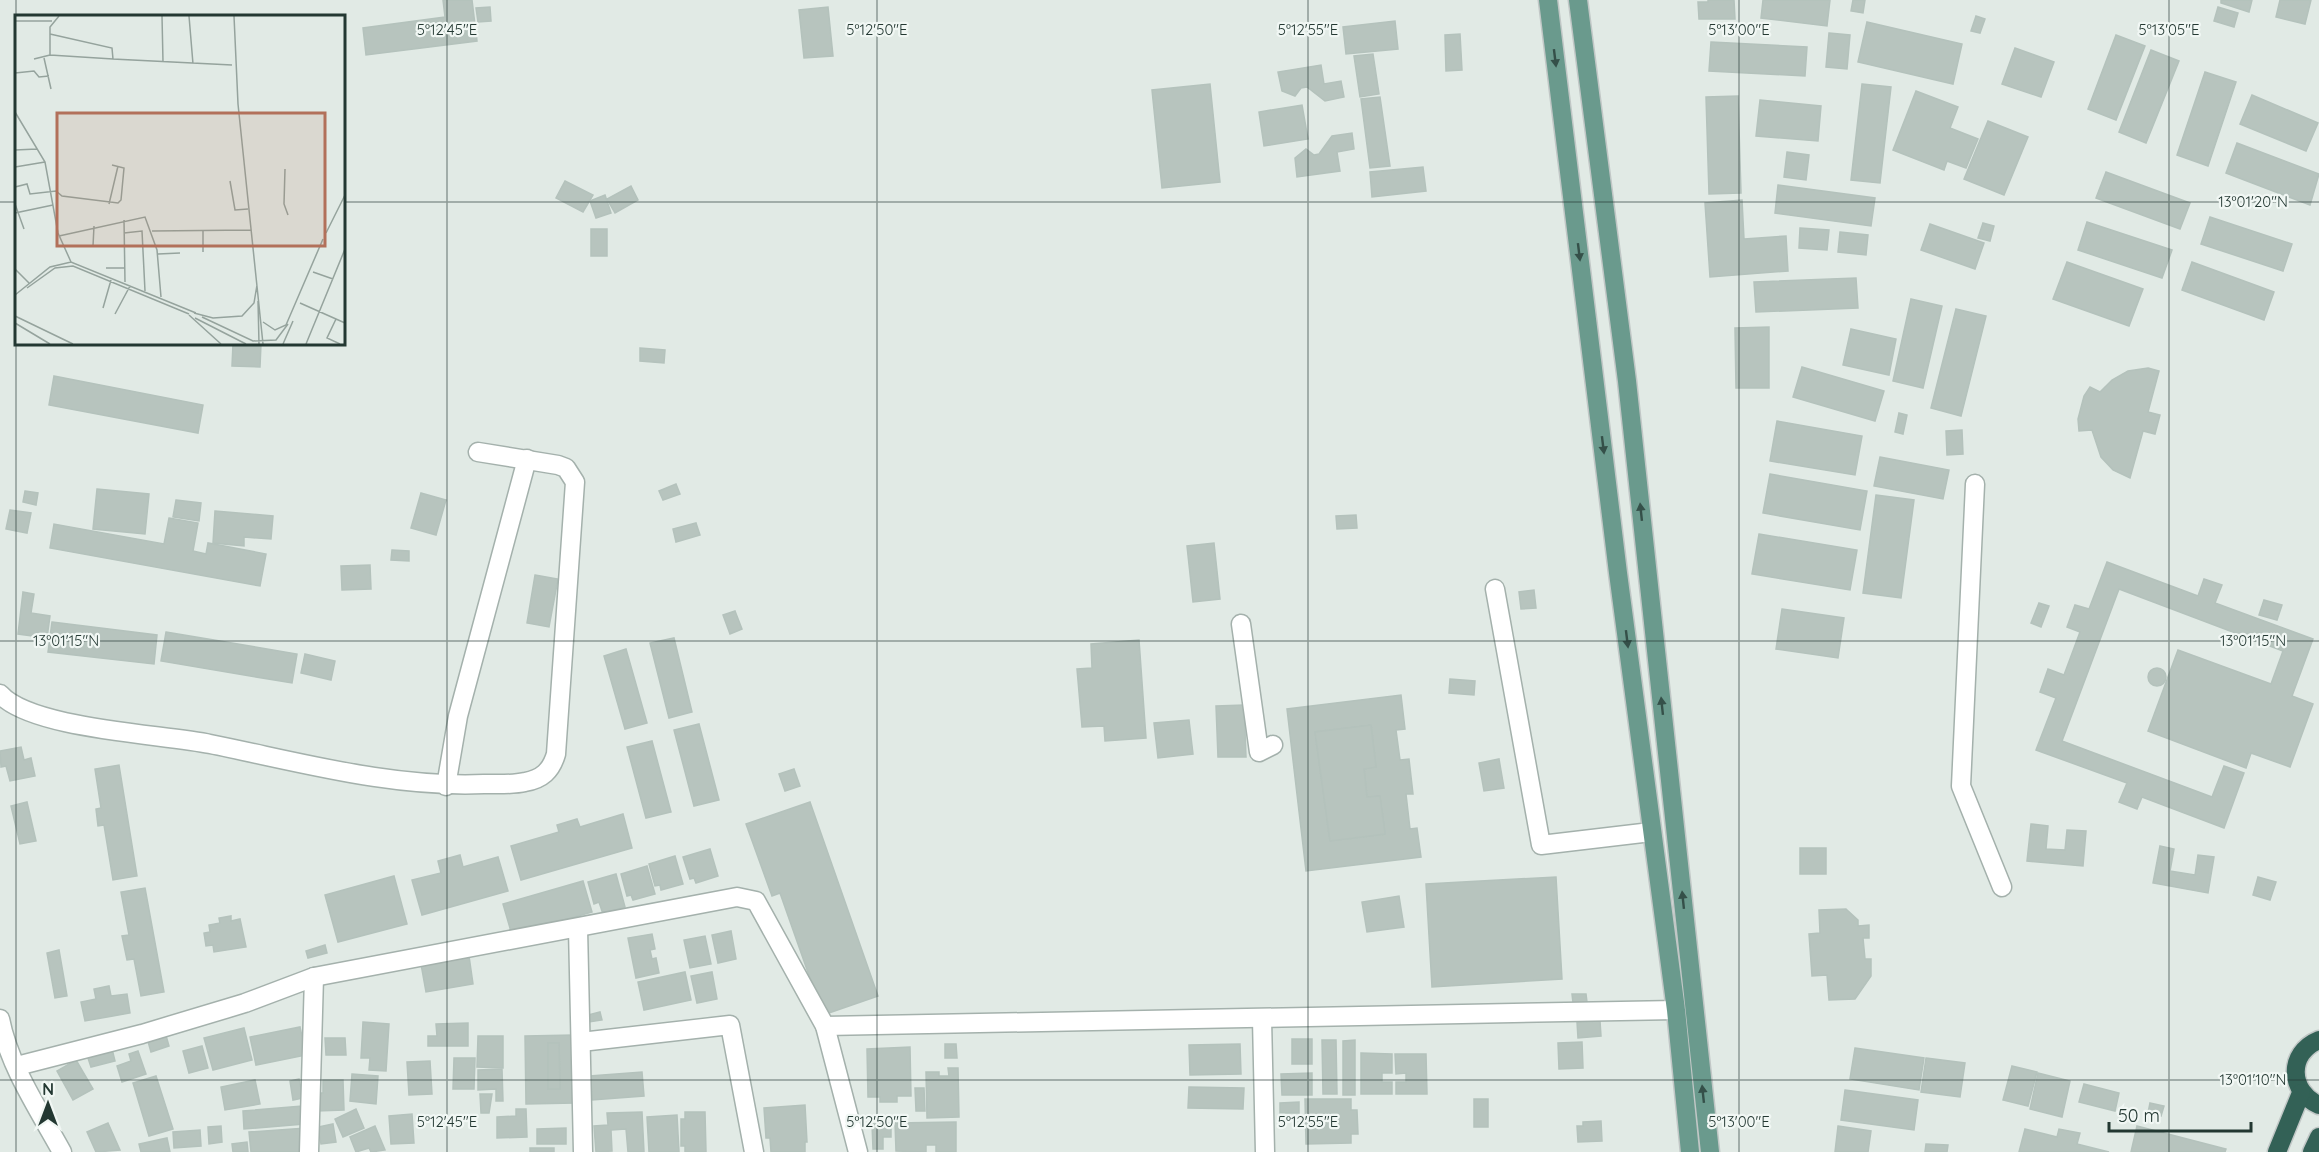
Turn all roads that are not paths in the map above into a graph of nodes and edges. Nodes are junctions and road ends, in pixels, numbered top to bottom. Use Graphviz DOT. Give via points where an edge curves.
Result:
graph roads {
  1 [pos="1548,0"];
  2 [pos="1578,0"];
  3 [pos="478,452"];
  4 [pos="527,459"];
  5 [pos="1975,484"];
  6 [pos="1495,589"];
  7 [pos="1241,624"];
  8 [pos="0,694"];
  9 [pos="1273,744"];
  10 [pos="446,786"];
  11 [pos="1651,832"];
  12 [pos="2002,887"];
  13 [pos="578,928"];
  14 [pos="314,977"];
  15 [pos="1676,1010"];
  16 [pos="0,1019"];
  17 [pos="1262,1019"];
  18 [pos="825,1026"];
  19 [pos="2319,1040"];
  20 [pos="581,1042"];
  21 [pos="17,1066"];
  22 [pos="2301,1093"];
  23 [pos="2319,1105"];
  24 [pos="2319,1137"];
  25 [pos="62,1152"];
  26 [pos="309,1152"];
  27 [pos="583,1152"];
  28 [pos="754,1152"];
  29 [pos="858,1152"];
  30 [pos="1265,1152"];
  31 [pos="1690,1152"];
  32 [pos="1710,1152"];
  33 [pos="2277,1152"];
  34 [pos="2312,1152"];
  1 -- 11 [label="main road, one-way"];
  32 -- 2 [label="main road, one-way" via="1627,381"];
  3 -- 4 [label="street"];
  4 -- 10 [label="street" via="458,716"];
  4 -- 10 [label="street" via="566,468 575,482 556,754 547,773 537,779"];
  5 -- 12 [label="street" via="1961,786"];
  6 -- 11 [label="street" via="1541,845"];
  7 -- 9 [label="street" via="1260,752"];
  8 -- 10 [label="street" via="7,702 41,717 209,744 307,766"];
  11 -- 15 [label="main road"];
  13 -- 14 [label="street"];
  13 -- 18 [label="street" via="737,897 756,901"];
  13 -- 20 [label="street"];
  14 -- 21 [label="street" via="142,1034"];
  14 -- 26 [label="street"];
  15 -- 17 [label="street"];
  15 -- 31 [label="main road"];
  16 -- 21 [label="street"];
  17 -- 18 [label="street"];
  17 -- 30 [label="street"];
  18 -- 29 [label="street"];
  19 -- 22 [label="highway" via="2297,1060 2294,1071"];
  20 -- 27 [label="street"];
  20 -- 28 [label="street" via="730,1025"];
  21 -- 25 [label="street"];
  22 -- 23 [label="highway"];
  22 -- 33 [label="highway"];
  24 -- 34 [label="highway"];
}
